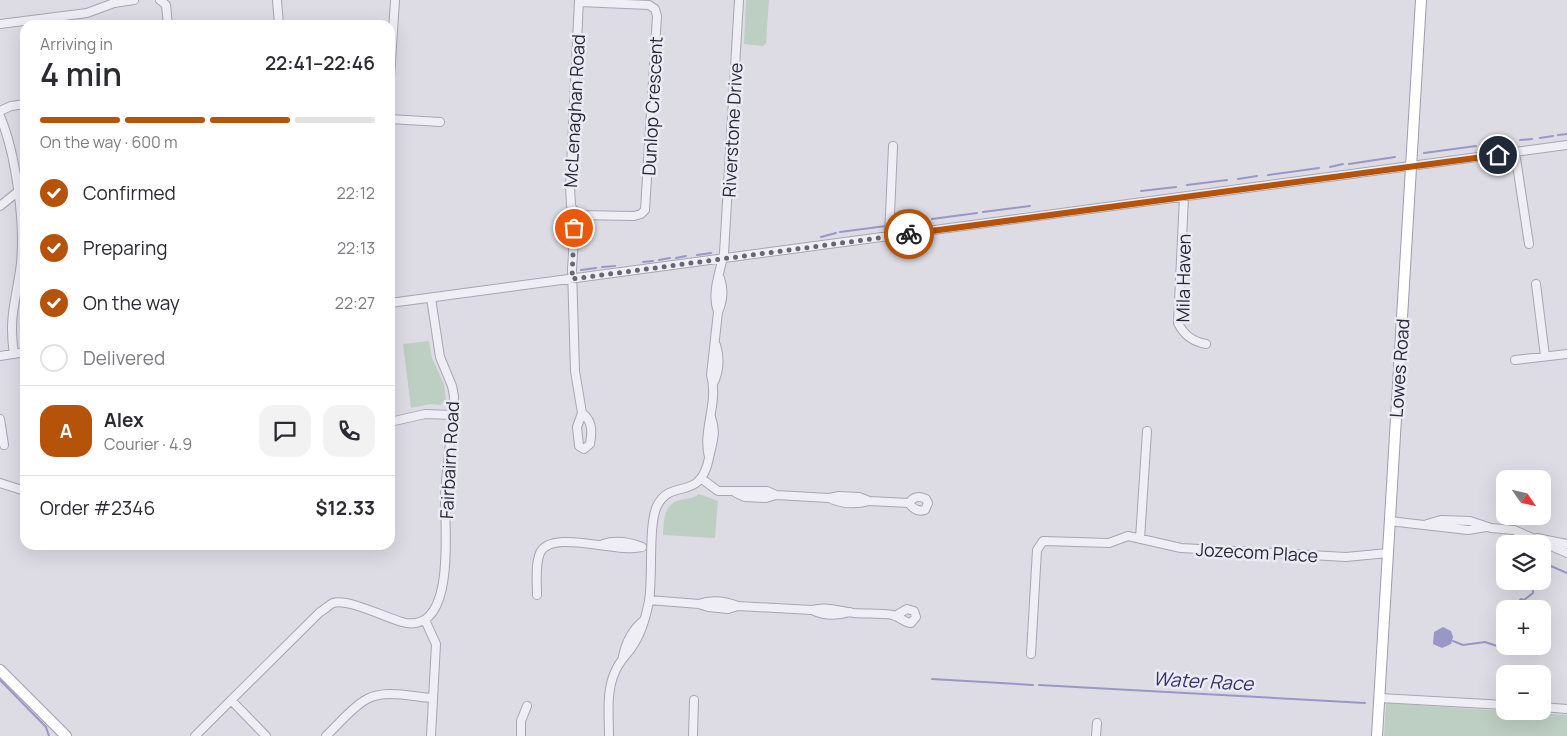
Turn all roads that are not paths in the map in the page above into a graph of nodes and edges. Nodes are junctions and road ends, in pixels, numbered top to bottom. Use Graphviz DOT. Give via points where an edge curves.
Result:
graph roads {
  1 [pos="134,0"];
  2 [pos="160,0"];
  3 [pos="276,0"];
  4 [pos="394,0"];
  5 [pos="739,0"];
  6 [pos="1421,0"];
  7 [pos="579,1"];
  8 [pos="61,16"];
  9 [pos="30,20"];
  10 [pos="61,20"];
  11 [pos="168,20"];
  12 [pos="278,20"];
  13 [pos="393,20"];
  14 [pos="20,21"];
  15 [pos="0,24"];
  16 [pos="20,105"];
  17 [pos="0,111"];
  18 [pos="0,116"];
  19 [pos="395,119"];
  20 [pos="440,122"];
  21 [pos="1567,145"];
  22 [pos="893,146"];
  23 [pos="1515,152"];
  24 [pos="1411,167"];
  25 [pos="20,191"];
  26 [pos="17,194"];
  27 [pos="1184,197"];
  28 [pos="0,206"];
  29 [pos="20,207"];
  30 [pos="577,215"];
  31 [pos="889,237"];
  32 [pos="1529,244"];
  33 [pos="723,259"];
  34 [pos="20,266"];
  35 [pos="572,279"];
  36 [pos="1536,284"];
  37 [pos="431,298"];
  38 [pos="395,302"];
  39 [pos="1206,344"];
  40 [pos="20,353"];
  41 [pos="14,354"];
  42 [pos="1567,354"];
  43 [pos="0,356"];
  44 [pos="1545,356"];
  45 [pos="1515,360"];
  46 [pos="582,413"];
  47 [pos="453,415"];
  48 [pos="0,419"];
  49 [pos="395,421"];
  50 [pos="1147,431"];
  51 [pos="4,445"];
  52 [pos="702,479"];
  53 [pos="0,483"];
  54 [pos="20,489"];
  55 [pos="909,503"];
  56 [pos="1389,521"];
  57 [pos="1527,535"];
  58 [pos="1140,540"];
  59 [pos="1551,541"];
  60 [pos="1567,544"];
  61 [pos="653,547"];
  62 [pos="1551,548"];
  63 [pos="1388,553"];
  64 [pos="1567,553"];
  65 [pos="537,595"];
  66 [pos="649,600"];
  67 [pos="896,616"];
  68 [pos="425,620"];
  69 [pos="1031,654"];
  70 [pos="0,670"];
  71 [pos="433,698"];
  72 [pos="1380,698"];
  73 [pos="231,700"];
  74 [pos="694,700"];
  75 [pos="1496,704"];
  76 [pos="527,706"];
  77 [pos="1551,708"];
  78 [pos="1567,709"];
  79 [pos="1097,723"];
  80 [pos="66,736"];
  81 [pos="195,736"];
  82 [pos="266,736"];
  83 [pos="326,736"];
  84 [pos="431,736"];
  85 [pos="520,736"];
  86 [pos="609,736"];
  87 [pos="693,736"];
  88 [pos="1096,736"];
  89 [pos="1377,736"];
  1 -- 8 [label="street"];
  2 -- 11 [label="street" via="166,5"];
  3 -- 12 [label="street"];
  4 -- 13 [label="street"];
  5 -- 33 [label="street, Riverstone Drive"];
  6 -- 24 [label="main road, Lowes Road"];
  7 -- 30 [label="street, McLenaghan Road" via="570,187 571,205"];
  7 -- 30 [label="street, Dunlop Crescent" via="649,5 657,16 645,210 636,216"];
  8 -- 9 [label="street"];
  8 -- 10 [label="street"];
  14 -- 15 [label="street"];
  16 -- 17 [label="street"];
  18 -- 26 [label="street" via="10,147"];
  19 -- 20 [label="street"];
  21 -- 23 [label="street"];
  22 -- 31 [label="street"];
  23 -- 24 [label="street"];
  23 -- 32 [label="street"];
  24 -- 27 [label="street"];
  24 -- 56 [label="main road, Lowes Road"];
  25 -- 26 [label="street"];
  26 -- 28 [label="street"];
  26 -- 29 [label="street"];
  27 -- 31 [label="street"];
  27 -- 39 [label="street, Mila Haven" via="1178,323 1182,332"];
  30 -- 35 [label="street, McLenaghan Road"];
  31 -- 33 [label="street"];
  33 -- 35 [label="street"];
  33 -- 52 [label="street, Riverstone Drive" via="716,287 718,312 716,345 712,354 712,417 706,448 709,457"];
  34 -- 41 [label="street" via="12,310"];
  35 -- 37 [label="street"];
  35 -- 46 [label="street, McLenaghan Road" via="576,377"];
  36 -- 44 [label="street"];
  37 -- 38 [label="street"];
  37 -- 47 [label="street, Fairbairn Road" via="440,357 452,386"];
  40 -- 41 [label="street"];
  41 -- 43 [label="street"];
  42 -- 44 [label="street"];
  44 -- 45 [label="street"];
  47 -- 49 [label="street" via="425,414"];
  47 -- 68 [label="street, Fairbairn Road" via="445,495 444,571 436,607"];
  48 -- 51 [label="street"];
  50 -- 58 [label="street"];
  52 -- 55 [label="street" via="718,491 767,491 776,495 829,498 859,504 869,501"];
  52 -- 61 [label="street" via="692,486 669,493 659,503 654,517"];
  53 -- 54 [label="street"];
  56 -- 57 [label="street" via="1468,530 1486,527"];
  56 -- 63 [label="main road, Lowes Road"];
  58 -- 63 [label="street, Jozecom Place" via="1181,548 1312,556"];
  58 -- 69 [label="street, Jozecom Place" via="1128,536 1109,543 1046,540 1040,543"];
  59 -- 60 [label="street"];
  61 -- 65 [label="street" via="633,550 556,541 546,545 538,557"];
  61 -- 66 [label="street"];
  62 -- 64 [label="street"];
  63 -- 72 [label="main road, Lowes Road"];
  66 -- 67 [label="street" via="699,604 728,602 738,606 812,610 828,608"];
  66 -- 86 [label="street" via="643,620 625,645 611,685"];
  68 -- 71 [label="street" via="436,644"];
  68 -- 73 [label="street" via="404,622 347,603 334,603 320,612"];
  70 -- 80 [label="main road"];
  71 -- 83 [label="street" via="371,697 361,702"];
  71 -- 84 [label="street"];
  72 -- 75 [label="street"];
  72 -- 89 [label="main road, Lowes Road"];
  73 -- 81 [label="street"];
  73 -- 82 [label="street"];
  74 -- 87 [label="street"];
  76 -- 85 [label="street"];
  77 -- 78 [label="street"];
  79 -- 88 [label="street"];
}
